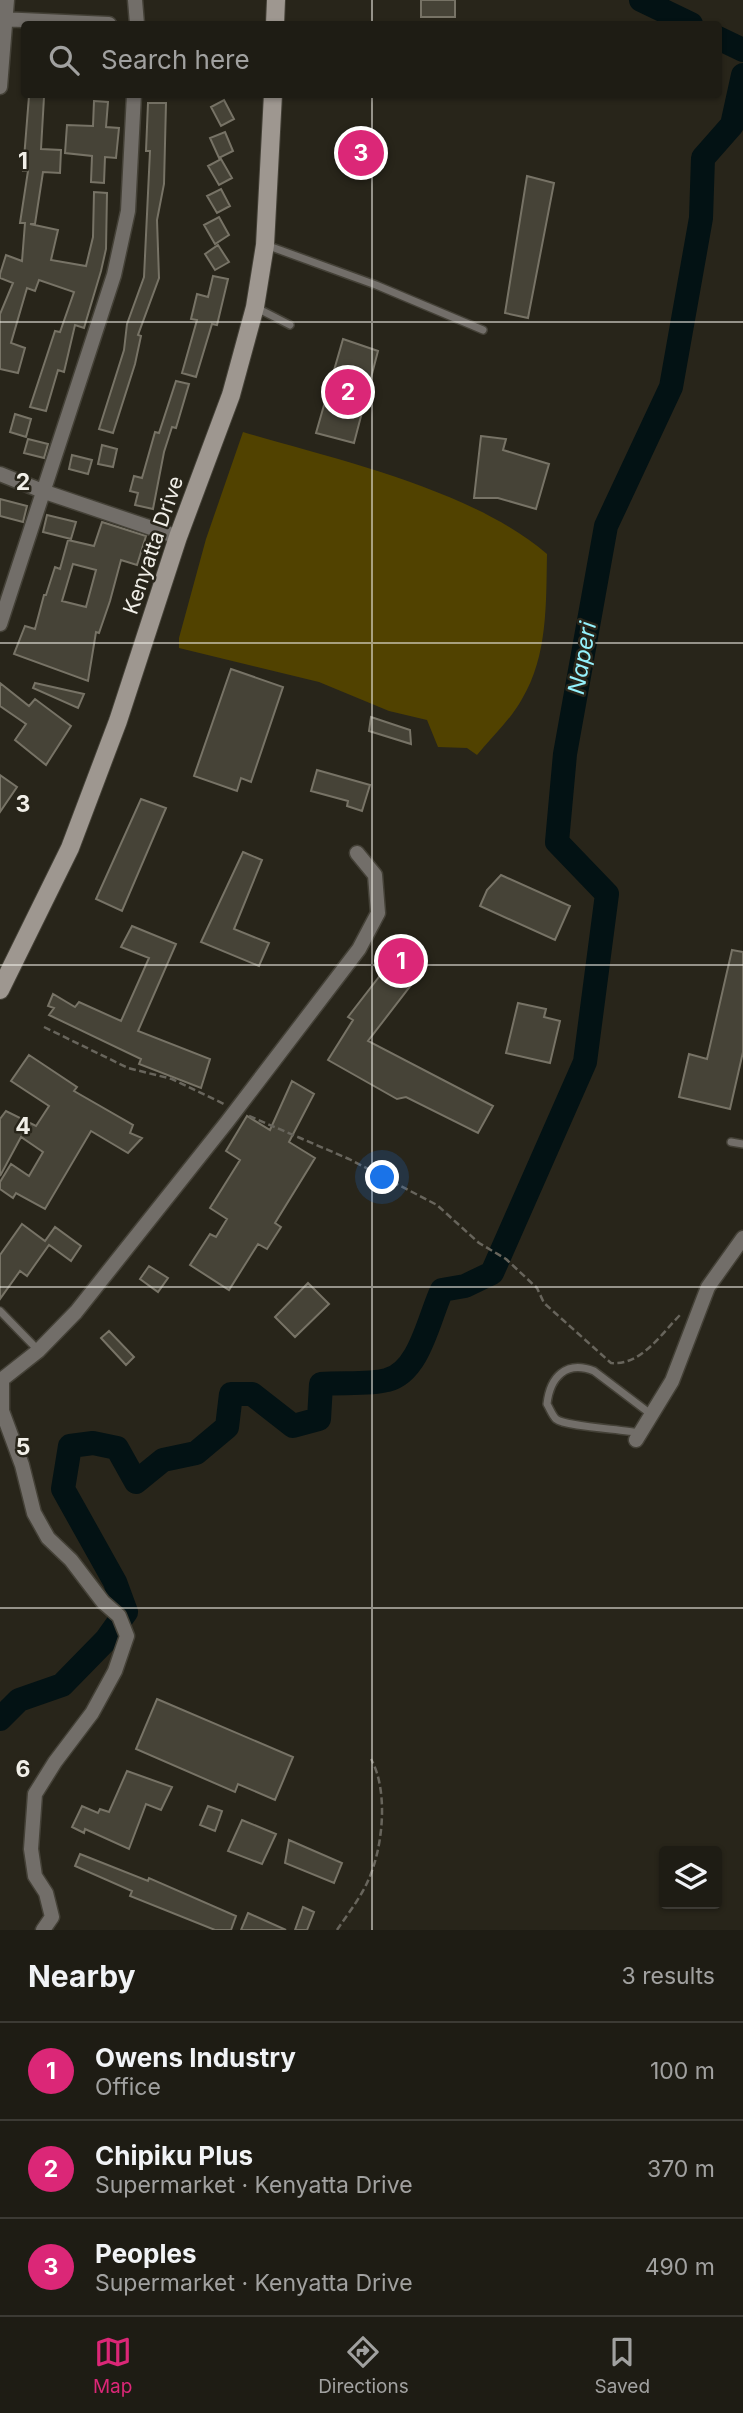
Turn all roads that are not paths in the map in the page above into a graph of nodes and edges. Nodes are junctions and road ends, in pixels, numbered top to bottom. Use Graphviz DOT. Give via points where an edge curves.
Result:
graph roads {
  1 [pos="7,0"];
  2 [pos="135,0"];
  3 [pos="276,0"];
  4 [pos="3,19"];
  5 [pos="46,21"];
  6 [pos="137,21"];
  7 [pos="275,21"];
  8 [pos="0,87"];
  9 [pos="134,98"];
  10 [pos="273,98"];
  11 [pos="265,245"];
  12 [pos="255,307"];
  13 [pos="290,325"];
  14 [pos="483,330"];
  15 [pos="0,474"];
  16 [pos="45,492"];
  17 [pos="178,537"];
  18 [pos="0,624"];
  19 [pos="357,853"];
  20 [pos="3,979"];
  21 [pos="731,1142"];
  22 [pos="743,1144"];
  23 [pos="743,1238"];
  24 [pos="0,1311"];
  25 [pos="38,1351"];
  26 [pos="1,1380"];
  27 [pos="652,1415"];
  28 [pos="638,1436"];
  29 [pos="43,1930"];
  1 -- 4 [label="street"];
  2 -- 6 [label="street"];
  3 -- 7 [label="main road"];
  4 -- 5 [label="street"];
  4 -- 8 [label="street"];
  9 -- 16 [label="street" via="128,211 114,275"];
  10 -- 11 [label="main road, Kenyatta Drive"];
  11 -- 12 [label="main road, Kenyatta Drive"];
  11 -- 14 [label="lane"];
  12 -- 13 [label="lane"];
  12 -- 17 [label="main road, Kenyatta Drive" via="231,395"];
  15 -- 16 [label="street"];
  16 -- 17 [label="street"];
  16 -- 18 [label="street"];
  17 -- 20 [label="main road, Kenyatta Drive" via="70,849"];
  19 -- 25 [label="street" via="375,874 378,913 359,949 76,1312"];
  21 -- 22 [label="lane"];
  23 -- 27 [label="street" via="708,1287 672,1381"];
  24 -- 25 [label="lane"];
  25 -- 26 [label="street"];
  26 -- 29 [label="street" via="2,1411 34,1513 48,1538 119,1616 127,1636 115,1671 92,1713 35,1794 31,1849 35,1876 46,1893 52,1917"];
  27 -- 28 [label="street"];
  27 -- 28 [label="lane" via="584,1367 564,1370 552,1381 547,1404 556,1419 615,1427"];
}
